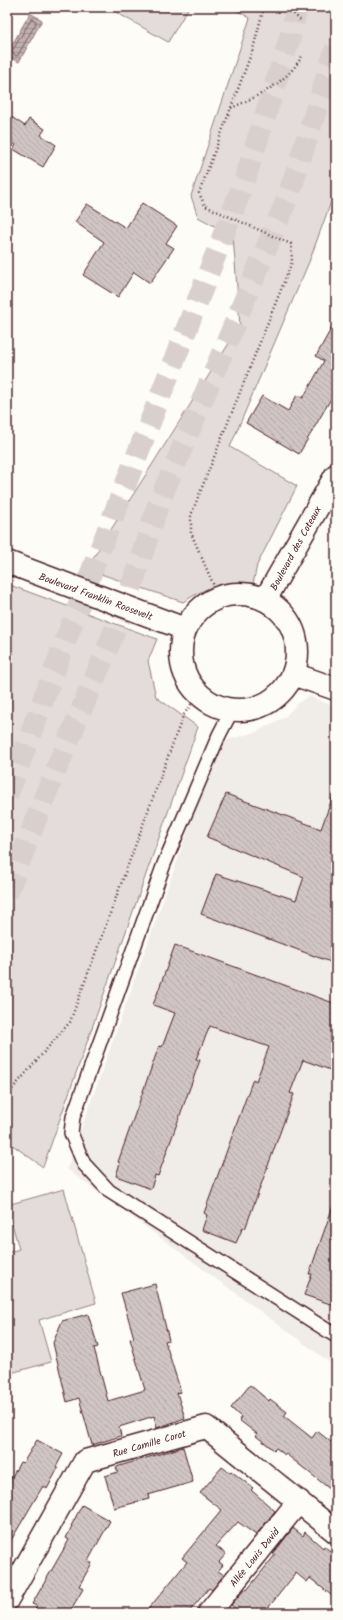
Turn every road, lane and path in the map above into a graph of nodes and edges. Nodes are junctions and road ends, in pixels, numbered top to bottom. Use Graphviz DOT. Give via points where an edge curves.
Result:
graph roads {
  1 [pos="264,7"];
  2 [pos="290,7"];
  3 [pos="300,20"];
  4 [pos="302,56"];
  5 [pos="231,108"];
  6 [pos="336,475"];
  7 [pos="7,562"];
  8 [pos="213,600"];
  9 [pos="266,600"];
  10 [pos="185,629"];
  11 [pos="293,674"];
  12 [pos="336,689"];
  13 [pos="198,694"];
  14 [pos="232,710"];
  15 [pos="7,1095"];
  16 [pos="336,1336"];
  17 [pos="298,1502"];
  18 [pos="336,1532"];
  19 [pos="7,1600"];
  20 [pos="209,1613"];
  1 -- 5 [label="path" via="253,49"];
  2 -- 3 [label="path"];
  4 -- 5 [label="path" via="283,79 250,100"];
  5 -- 8 [label="path" via="200,193 205,206 292,244 292,262 191,514 191,533 214,586"];
  6 -- 9 [label="street, Boulevard des Coteaux"];
  7 -- 10 [label="street, Boulevard Franklin Roosevelt"];
  8 -- 9 [label="street" via="230,595 248,595"];
  8 -- 10 [label="street" via="192,617"];
  9 -- 11 [label="street" via="280,611 290,624 296,640 297,657"];
  10 -- 13 [label="street" via="181,646 182,664 187,680"];
  11 -- 12 [label="street"];
  11 -- 14 [label="street" via="283,690 269,703 251,709"];
  13 -- 14 [label="street" via="213,705"];
  13 -- 15 [label="path" via="182,716 70,1022"];
  14 -- 16 [label="lane" via="218,735 164,864 73,1117 71,1133 84,1164 109,1191"];
  17 -- 18 [label="street, Rue Camille Corot"];
  17 -- 19 [label="street, Rue Camille Corot" via="206,1427 85,1461"];
  17 -- 20 [label="street, Allée Louis David"];
}
